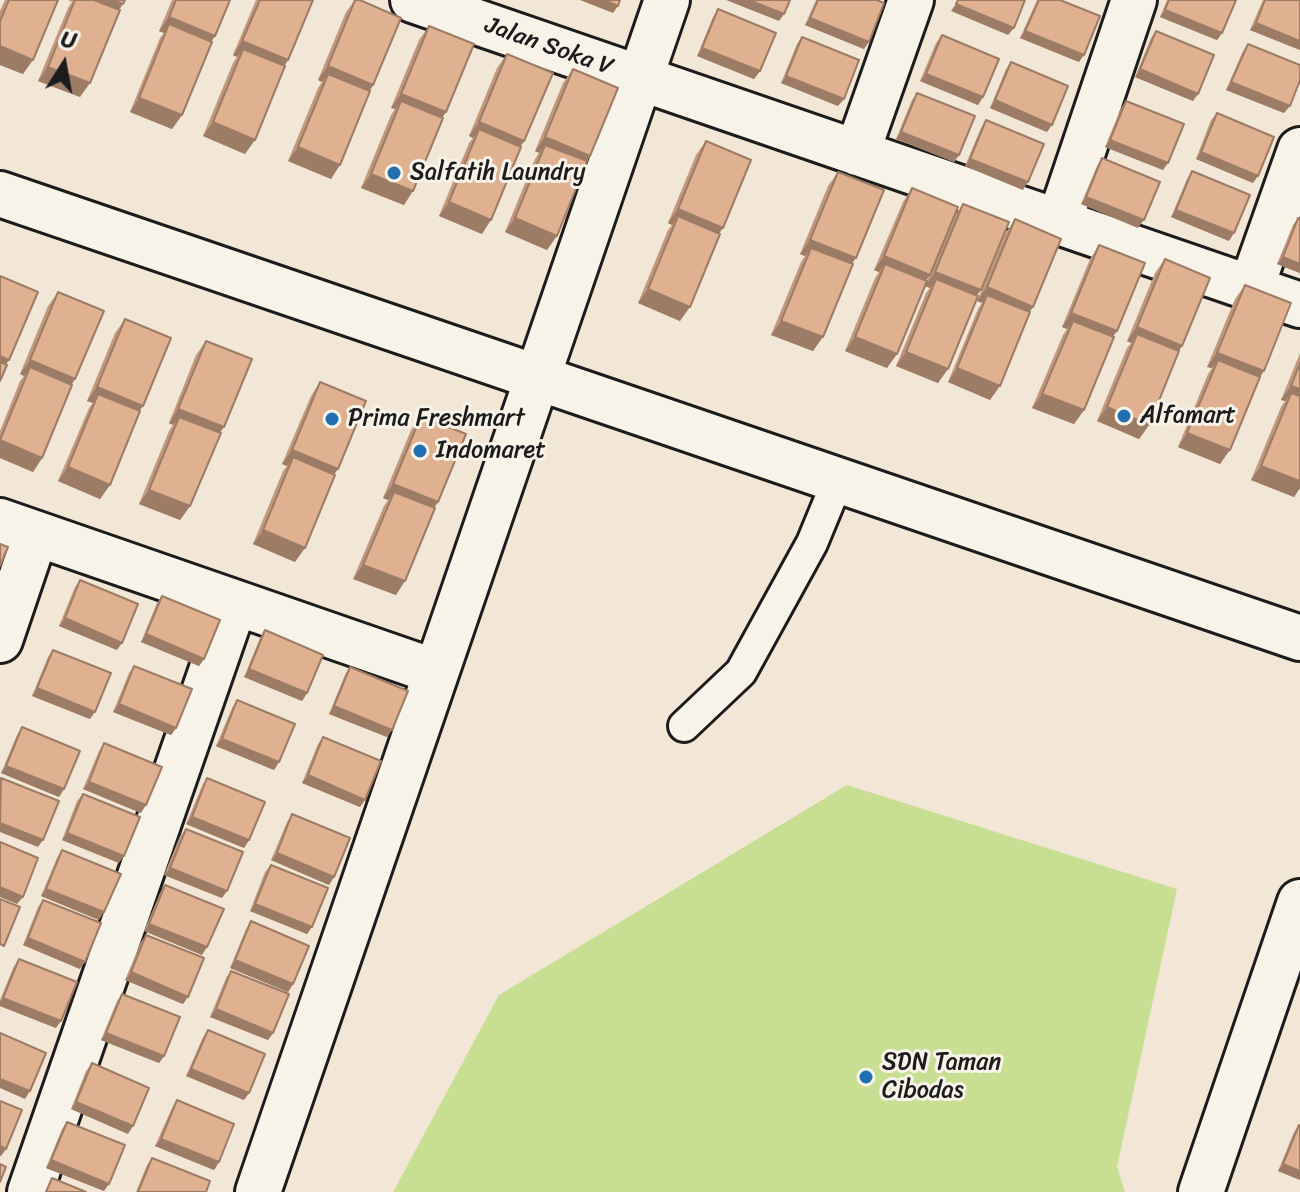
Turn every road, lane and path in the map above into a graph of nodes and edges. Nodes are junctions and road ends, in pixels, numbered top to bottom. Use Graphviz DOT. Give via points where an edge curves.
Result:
graph roads {
  1 [pos="413,0"];
  2 [pos="667,0"];
  3 [pos="911,0"];
  4 [pos="1134,0"];
  5 [pos="640,78"];
  6 [pos="1300,150"];
  7 [pos="857,153"];
  8 [pos="0,194"];
  9 [pos="1059,222"];
  10 [pos="1251,288"];
  11 [pos="1300,305"];
  12 [pos="537,378"];
  13 [pos="838,480"];
  14 [pos="18,528"];
  15 [pos="235,603"];
  16 [pos="1300,638"];
  17 [pos="0,640"];
  18 [pos="436,672"];
  19 [pos="684,726"];
  20 [pos="1300,902"];
  21 [pos="1290,965"];
  22 [pos="30,1192"];
  23 [pos="258,1192"];
  24 [pos="1201,1192"];
  1 -- 5 [label="street, Jalan Soka V"];
  2 -- 5 [label="street"];
  3 -- 7 [label="street"];
  4 -- 9 [label="street"];
  5 -- 7 [label="street, Jalan Soka V"];
  5 -- 12 [label="street"];
  6 -- 10 [label="street"];
  7 -- 9 [label="street, Jalan Soka V"];
  8 -- 12 [label="street"];
  9 -- 10 [label="street, Jalan Soka V"];
  10 -- 11 [label="street, Jalan Soka V"];
  12 -- 13 [label="street"];
  12 -- 18 [label="street"];
  13 -- 16 [label="street"];
  13 -- 19 [label="lane" via="812,543 741,672"];
  14 -- 15 [label="street"];
  14 -- 17 [label="street"];
  15 -- 18 [label="street"];
  15 -- 22 [label="street"];
  18 -- 23 [label="street"];
  20 -- 21 [label="street"];
  21 -- 24 [label="street"];
}
